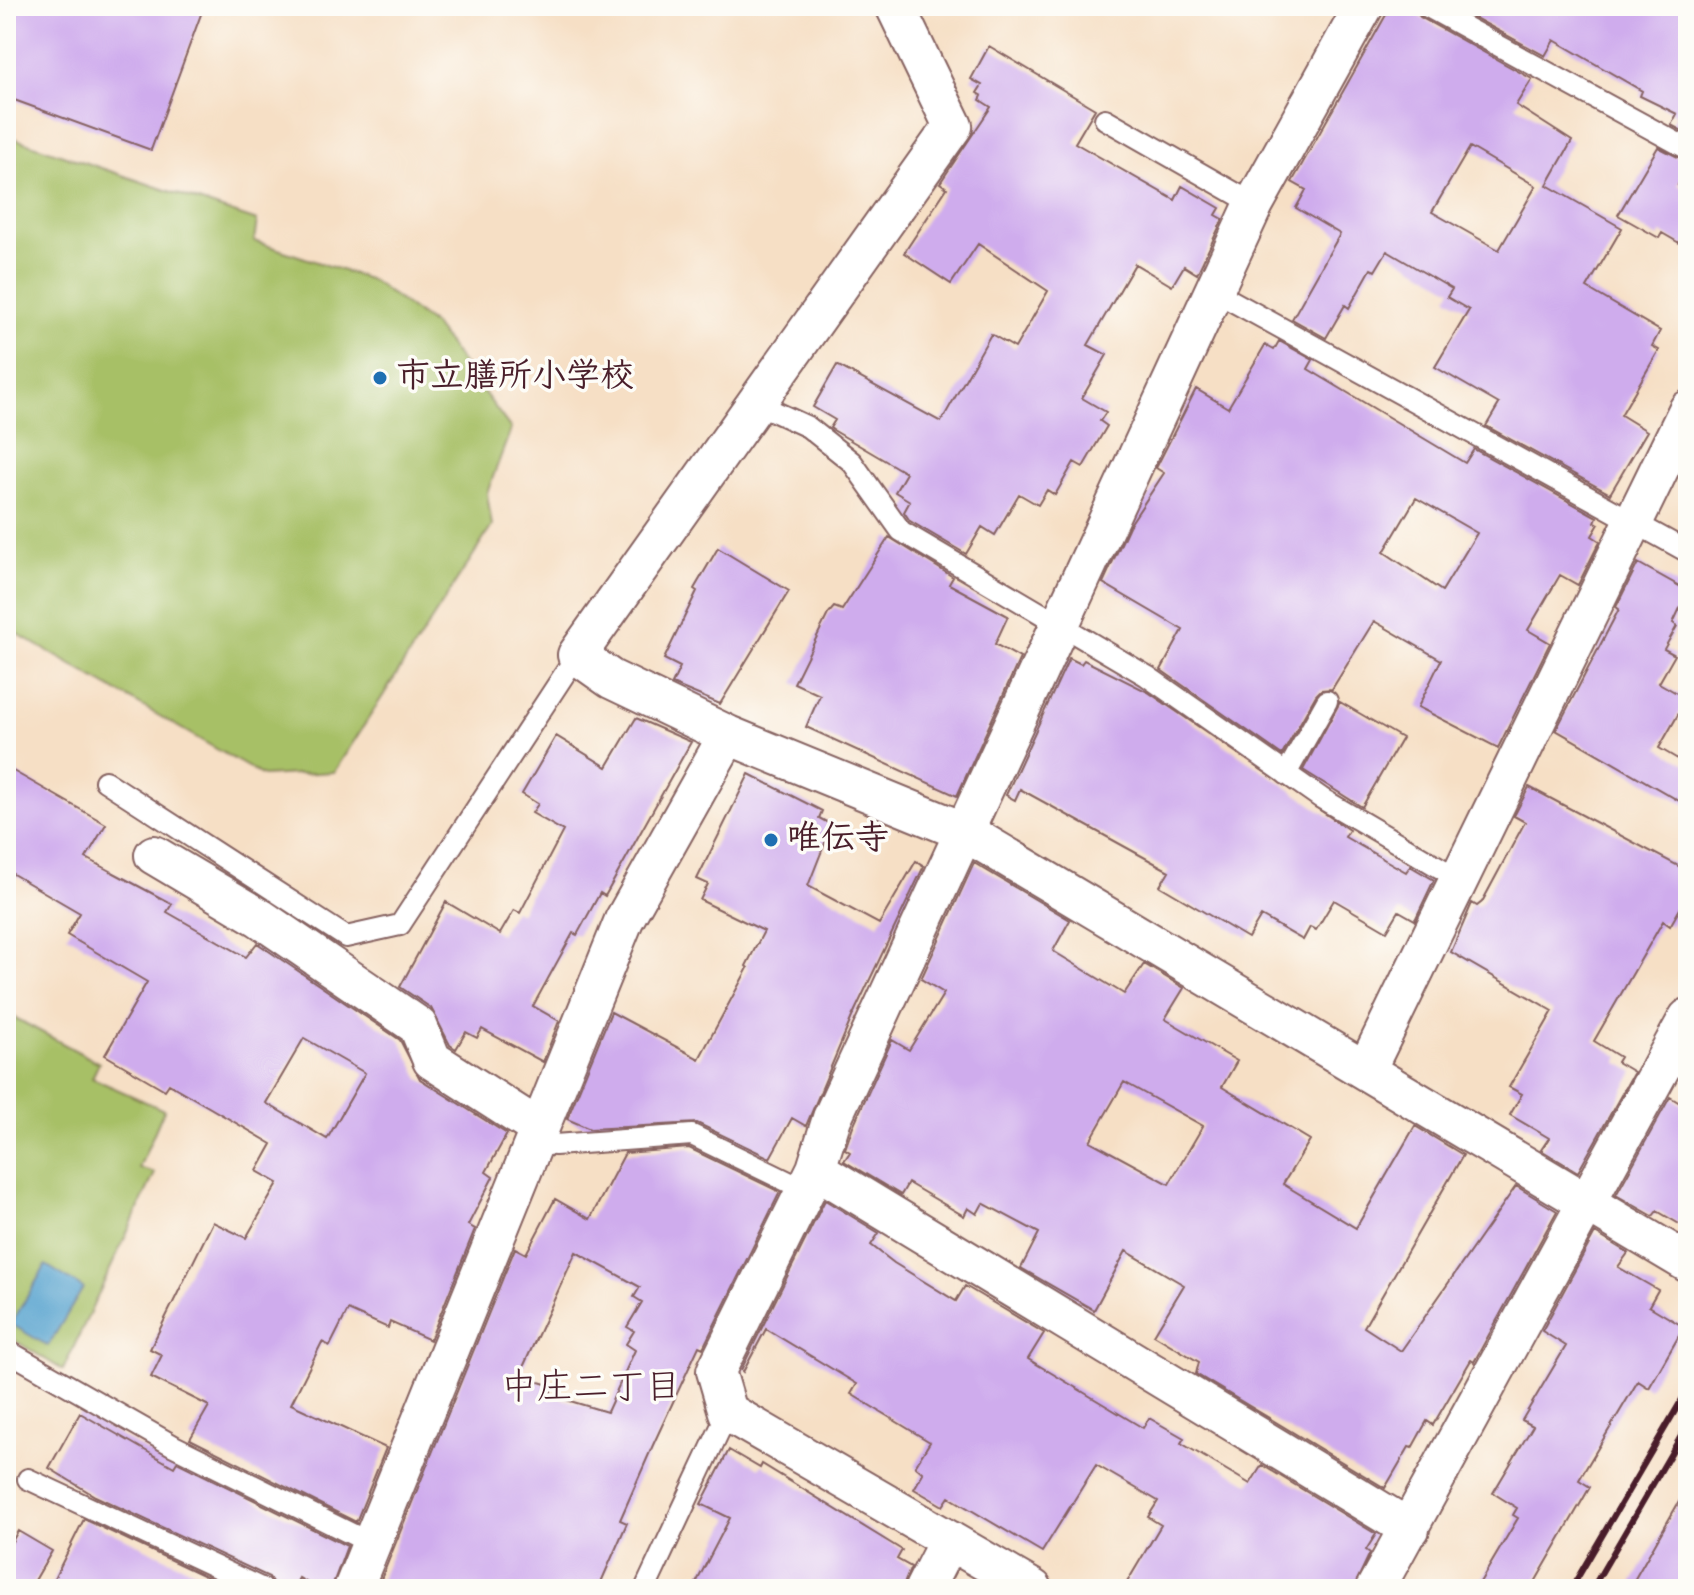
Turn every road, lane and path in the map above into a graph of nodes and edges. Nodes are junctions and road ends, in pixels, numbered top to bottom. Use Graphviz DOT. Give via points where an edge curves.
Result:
graph roads {
  1 [pos="895,6"];
  2 [pos="1364,6"];
  3 [pos="1426,6"];
  4 [pos="1105,119"];
  5 [pos="1688,149"];
  6 [pos="1254,204"];
  7 [pos="1214,291"];
  8 [pos="758,404"];
  9 [pos="1688,410"];
  10 [pos="1635,522"];
  11 [pos="1688,552"];
  12 [pos="1058,623"];
  13 [pos="577,655"];
  14 [pos="1327,701"];
  15 [pos="728,735"];
  16 [pos="1286,774"];
  17 [pos="105,781"];
  18 [pos="965,832"];
  19 [pos="154,855"];
  20 [pos="1459,879"];
  21 [pos="1688,1018"];
  22 [pos="1366,1070"];
  23 [pos="535,1135"];
  24 [pos="811,1179"];
  25 [pos="1586,1202"];
  26 [pos="1688,1263"];
  27 [pos="6,1350"];
  28 [pos="728,1412"];
  29 [pos="28,1479"];
  30 [pos="1410,1529"];
  31 [pos="949,1540"];
  32 [pos="370,1543"];
  33 [pos="263,1589"];
  34 [pos="353,1589"];
  35 [pos="645,1589"];
  36 [pos="924,1589"];
  37 [pos="1033,1589"];
  38 [pos="1375,1589"];
  1 -- 8 [label="street" via="953,126"];
  2 -- 6 [label="street"];
  3 -- 5 [label="lane"];
  4 -- 6 [label="lane"];
  6 -- 7 [label="street"];
  7 -- 10 [label="lane"];
  7 -- 12 [label="street"];
  8 -- 12 [label="lane" via="808,427 852,462 901,531"];
  8 -- 13 [label="street"];
  9 -- 10 [label="street"];
  10 -- 11 [label="lane"];
  10 -- 20 [label="street"];
  12 -- 16 [label="lane" via="1147,676"];
  12 -- 18 [label="street"];
  13 -- 15 [label="street" via="611,679"];
  13 -- 17 [label="lane" via="400,925 346,937"];
  14 -- 16 [label="lane"];
  15 -- 18 [label="street"];
  15 -- 23 [label="street" via="624,920"];
  16 -- 20 [label="lane"];
  18 -- 22 [label="street"];
  18 -- 24 [label="street" via="832,1118"];
  19 -- 23 [label="street" via="260,918 418,1026 432,1060"];
  20 -- 22 [label="street"];
  21 -- 25 [label="street"];
  22 -- 25 [label="street"];
  23 -- 24 [label="lane" via="555,1145 692,1135"];
  23 -- 32 [label="street"];
  24 -- 28 [label="street" via="716,1371"];
  24 -- 30 [label="street"];
  25 -- 26 [label="street"];
  25 -- 30 [label="street"];
  27 -- 32 [label="lane" via="174,1446"];
  28 -- 31 [label="street"];
  28 -- 35 [label="lane"];
  29 -- 33 [label="lane"];
  30 -- 38 [label="street"];
  31 -- 36 [label="street"];
  31 -- 37 [label="street"];
  32 -- 34 [label="street"];
}
